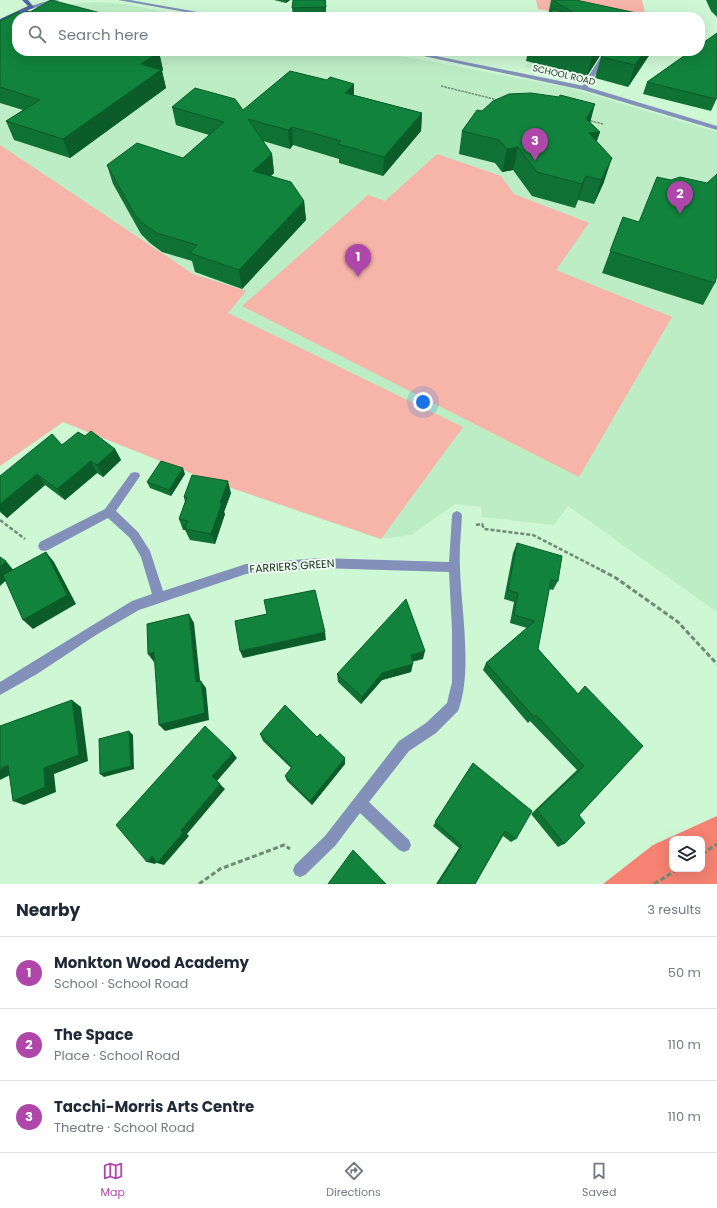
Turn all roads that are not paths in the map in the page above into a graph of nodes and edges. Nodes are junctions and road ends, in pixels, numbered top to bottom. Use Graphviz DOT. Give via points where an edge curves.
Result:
graph roads {
  1 [pos="25,0"];
  2 [pos="56,0"];
  3 [pos="121,0"];
  4 [pos="31,7"];
  5 [pos="20,12"];
  6 [pos="193,12"];
  7 [pos="12,16"];
  8 [pos="0,21"];
  9 [pos="427,56"];
  10 [pos="605,56"];
  11 [pos="584,88"];
  12 [pos="717,128"];
  13 [pos="136,476"];
  14 [pos="109,512"];
  15 [pos="456,520"];
  16 [pos="44,546"];
  17 [pos="454,567"];
  18 [pos="159,597"];
  19 [pos="0,689"];
  20 [pos="360,803"];
  21 [pos="404,845"];
  22 [pos="304,866"];
  1 -- 4 [label="street"];
  2 -- 4 [label="street"];
  3 -- 6 [label="street"];
  4 -- 5 [label="street"];
  7 -- 8 [label="street"];
  9 -- 11 [label="street, SCHOOL ROAD"];
  10 -- 11 [label="street"];
  11 -- 12 [label="street, SCHOOL ROAD"];
  13 -- 14 [label="street"];
  14 -- 16 [label="street"];
  14 -- 18 [label="street" via="134,535 146,555"];
  15 -- 17 [label="street"];
  17 -- 18 [label="street, FARRIERS GREEN" via="319,562 246,569"];
  17 -- 20 [label="street" via="458,682 453,706 431,728 404,746"];
  18 -- 19 [label="street, FARRIERS GREEN" via="136,605"];
  20 -- 21 [label="street"];
  20 -- 22 [label="street" via="330,841"];
}
